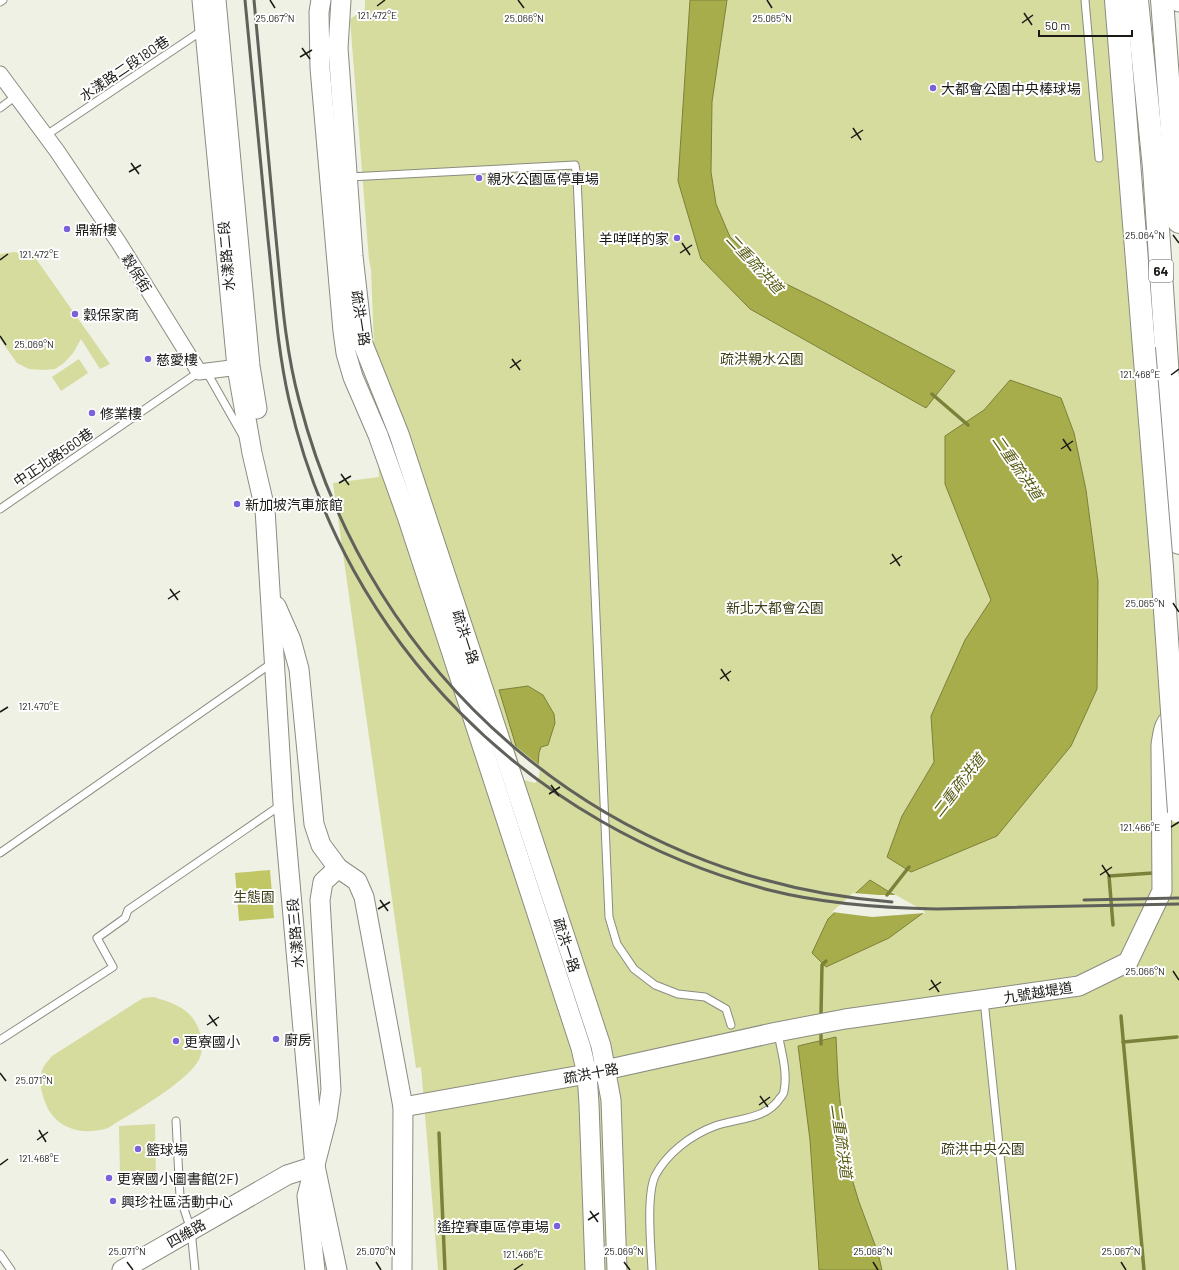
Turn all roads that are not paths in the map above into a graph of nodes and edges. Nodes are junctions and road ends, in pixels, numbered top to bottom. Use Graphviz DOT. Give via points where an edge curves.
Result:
graph roads {
  1 [pos="3,0"];
  2 [pos="213,0"];
  3 [pos="321,0"];
  4 [pos="341,0"];
  5 [pos="1085,0"];
  6 [pos="1116,0"];
  7 [pos="1137,0"];
  8 [pos="1146,0"];
  9 [pos="1162,0"];
  10 [pos="0,2"];
  11 [pos="212,26"];
  12 [pos="0,74"];
  13 [pos="16,96"];
  14 [pos="0,108"];
  15 [pos="45,136"];
  16 [pos="1099,158"];
  17 [pos="346,177"];
  18 [pos="1179,222"];
  19 [pos="1144,348"];
  20 [pos="244,366"];
  21 [pos="199,372"];
  22 [pos="252,453"];
  23 [pos="0,509"];
  24 [pos="265,509"];
  25 [pos="1179,543"];
  26 [pos="271,594"];
  27 [pos="275,661"];
  28 [pos="1179,713"];
  29 [pos="283,803"];
  30 [pos="1179,812"];
  31 [pos="0,853"];
  32 [pos="338,868"];
  33 [pos="984,1000"];
  34 [pos="731,1025"];
  35 [pos="777,1032"];
  36 [pos="0,1040"];
  37 [pos="606,1070"];
  38 [pos="587,1074"];
  39 [pos="404,1107"];
  40 [pos="176,1121"];
  41 [pos="315,1166"];
  42 [pos="191,1230"];
  43 [pos="0,1254"];
  44 [pos="11,1270"];
  45 [pos="122,1270"];
  46 [pos="195,1270"];
  47 [pos="315,1270"];
  48 [pos="337,1270"];
  49 [pos="402,1270"];
  50 [pos="595,1270"];
  51 [pos="617,1270"];
  52 [pos="652,1270"];
  53 [pos="1012,1270"];
  1 -- 10 [label="lane"];
  2 -- 11 [label="street, 水漾路二段"];
  3 -- 38 [label="street, 疏洪一路" via="320,68 346,353 408,519 579,1040"];
  4 -- 17 [label="street, 疏洪一路" via="338,48"];
  5 -- 16 [label="lane"];
  6 -- 19 [label="highway"];
  7 -- 25 [label="highway, 64" via="1154,168"];
  8 -- 19 [label="highway" via="1153,107"];
  9 -- 18 [label="highway"];
  11 -- 15 [label="lane, 水漾路二段180巷"];
  11 -- 20 [label="street, 水漾路二段"];
  12 -- 13 [label="street, 穀保街"];
  13 -- 14 [label="lane"];
  13 -- 15 [label="street, 穀保街"];
  15 -- 21 [label="street, 穀保街" via="119,243"];
  17 -- 34 [label="lane" via="575,165 578,177 609,917 617,944 634,968 655,985 678,994 705,997 726,1009"];
  17 -- 37 [label="street, 疏洪一路" via="363,344 399,434 601,1046"];
  19 -- 30 [label="highway, bridge"];
  20 -- 21 [label="street"];
  20 -- 22 [label="street, 水漾路二段"];
  20 -- 24 [label="street, 水漾路二段" via="270,492"];
  21 -- 22 [label="lane" via="209,376"];
  21 -- 23 [label="lane, 中正北路560巷"];
  22 -- 24 [label="street, 水漾路二段"];
  24 -- 26 [label="street, 水漾路二段"];
  26 -- 27 [label="street, 水漾路三段"];
  26 -- 32 [label="street" via="291,640 299,669 314,824 321,845"];
  27 -- 29 [label="street, 水漾路三段"];
  27 -- 31 [label="lane"];
  28 -- 33 [label="street, 九號越堤道" via="1170,718 1164,726 1161,745 1162,891 1128,962 1078,986"];
  29 -- 36 [label="lane" via="128,910 125,918 97,938 113,967"];
  29 -- 41 [label="street, 水漾路三段"];
  32 -- 39 [label="street" via="357,882 364,897"];
  32 -- 41 [label="street" via="323,882 320,900 331,1090"];
  33 -- 35 [label="street, 九號越堤道" via="845,1019"];
  33 -- 53 [label="lane"];
  35 -- 37 [label="street, 疏洪十路"];
  35 -- 52 [label="lane" via="784,1072 784,1092 776,1104 763,1114 715,1126 696,1136 667,1157 655,1177 650,1203"];
  37 -- 38 [label="street, 疏洪十路"];
  37 -- 51 [label="street, 疏洪一路" via="611,1100"];
  38 -- 39 [label="street, 疏洪十路"];
  38 -- 50 [label="street, 疏洪一路"];
  39 -- 49 [label="street"];
  40 -- 42 [label="lane" via="180,1197"];
  41 -- 42 [label="street, 四維路" via="287,1175"];
  41 -- 47 [label="street" via="307,1196"];
  41 -- 48 [label="street, 水漾路三段"];
  42 -- 45 [label="street, 四維路"];
  42 -- 46 [label="lane"];
  43 -- 44 [label="lane"];
}
